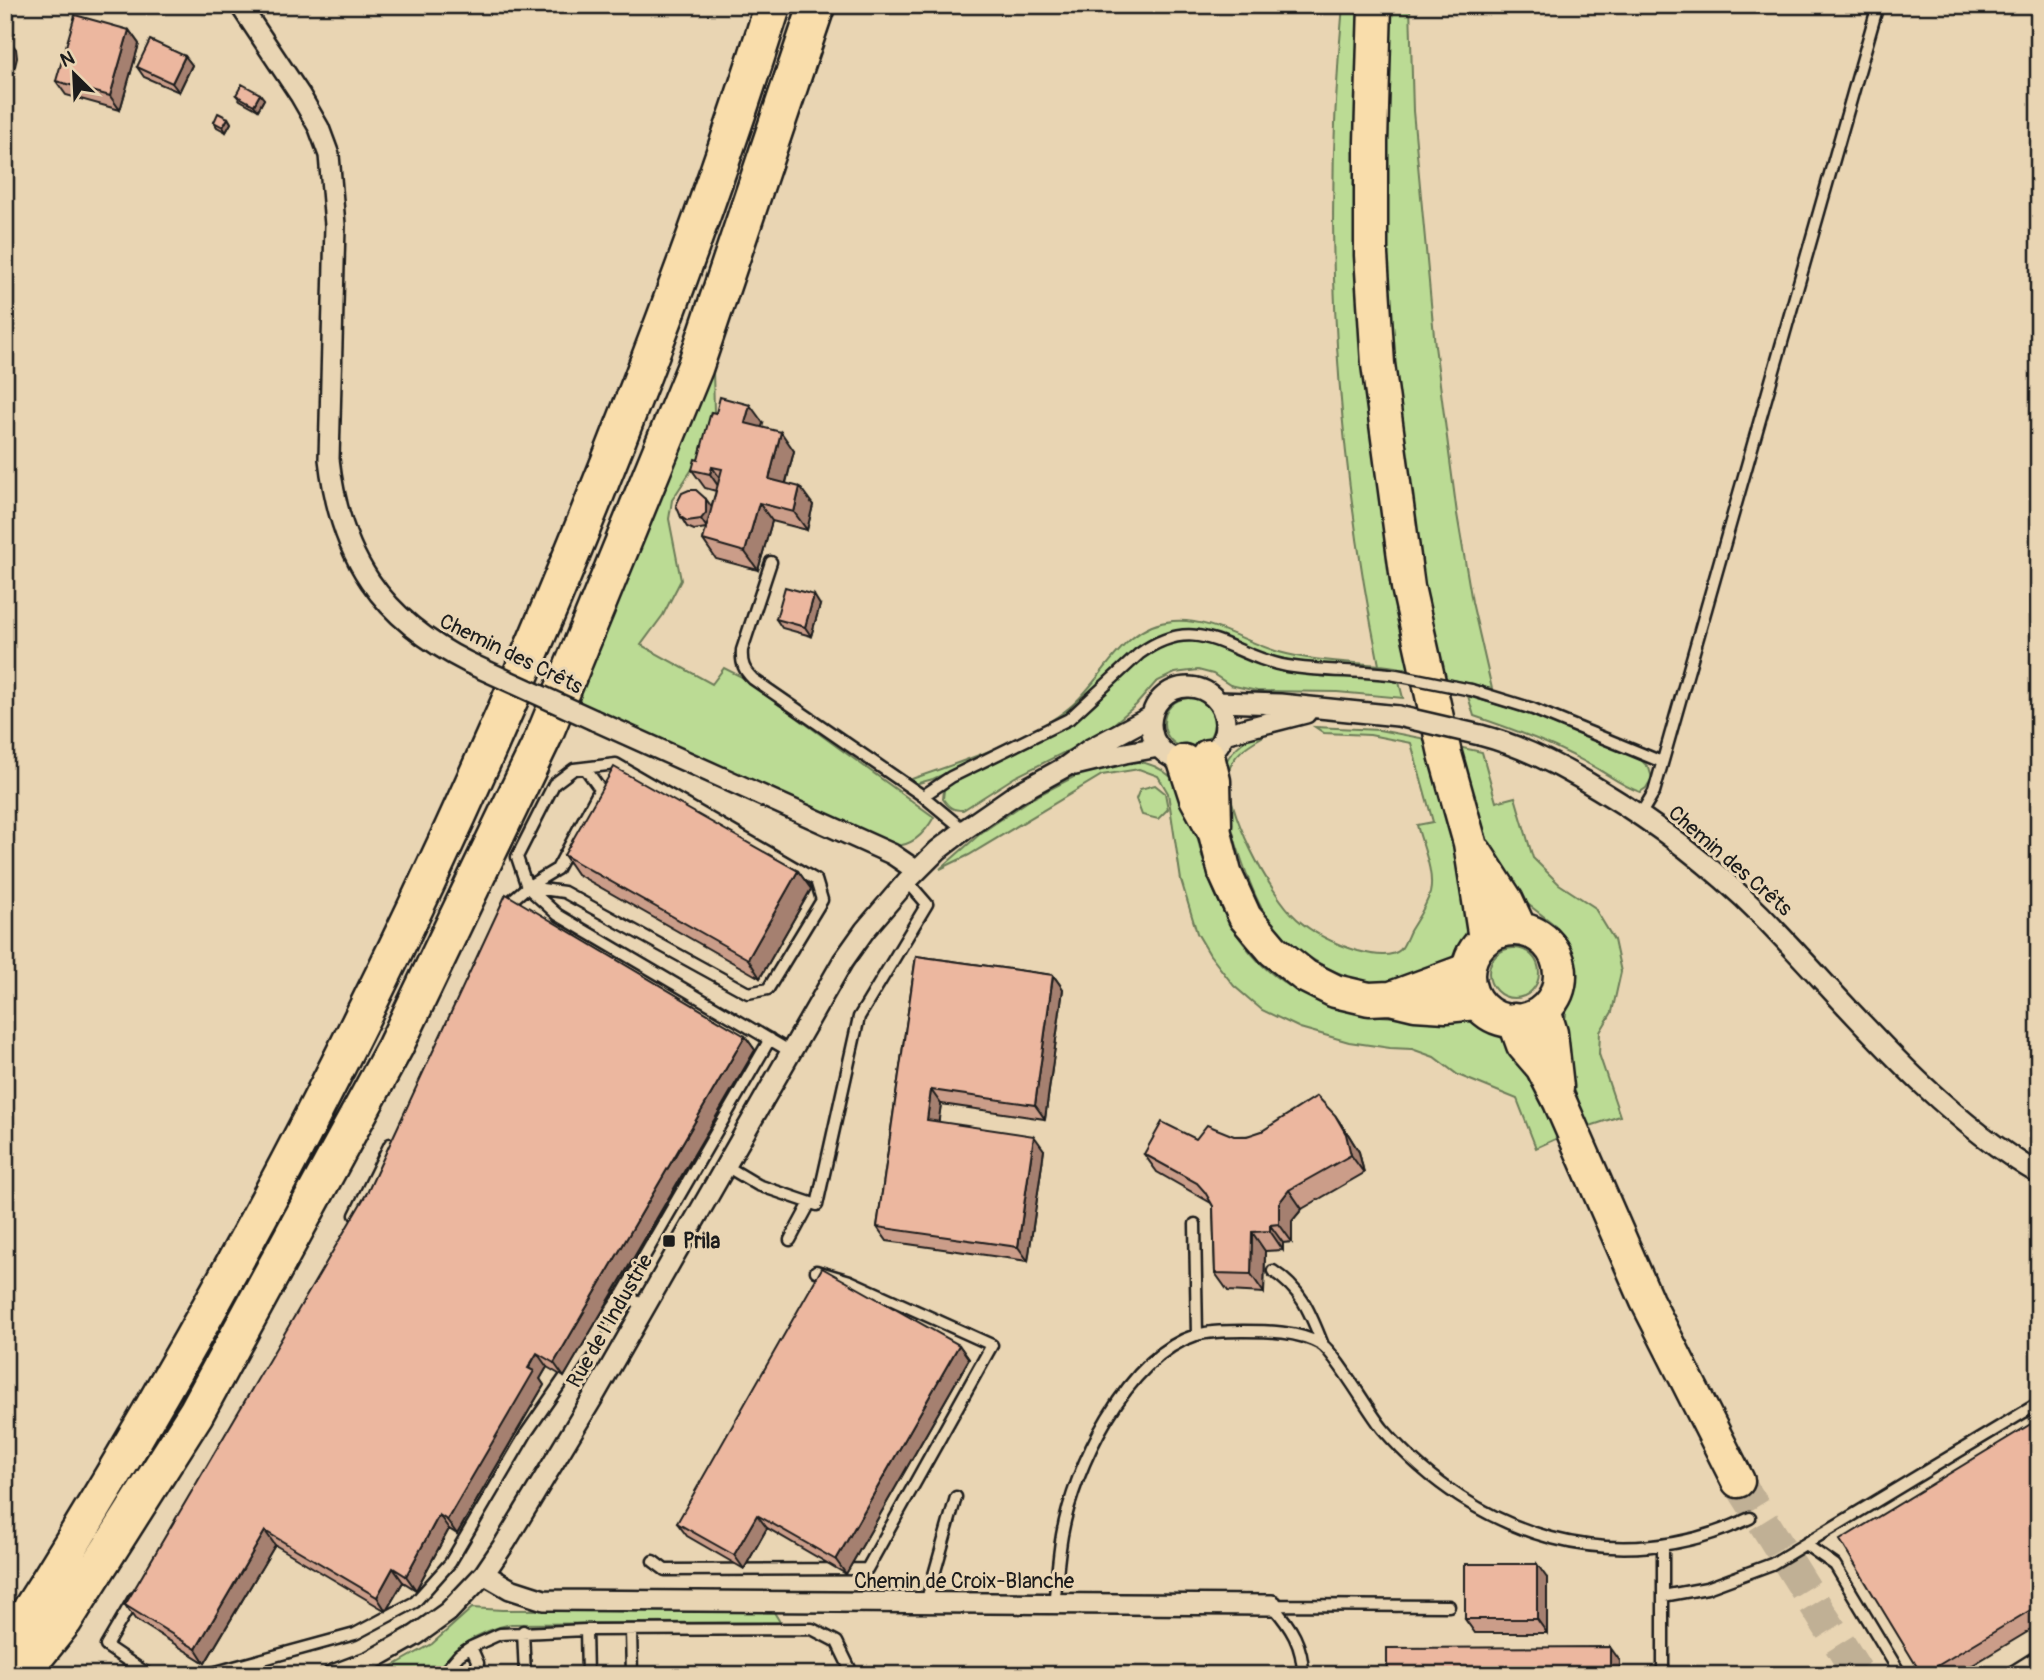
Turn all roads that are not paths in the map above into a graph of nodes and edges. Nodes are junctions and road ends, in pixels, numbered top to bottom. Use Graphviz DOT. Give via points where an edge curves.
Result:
graph roads {
  1 [pos="240,5"];
  2 [pos="773,5"];
  3 [pos="799,5"];
  4 [pos="817,5"];
  5 [pos="1375,5"];
  6 [pos="1878,5"];
  7 [pos="771,562"];
  8 [pos="1218,702"];
  9 [pos="1321,710"];
  10 [pos="1152,716"];
  11 [pos="1194,750"];
  12 [pos="1662,762"];
  13 [pos="1065,767"];
  14 [pos="585,768"];
  15 [pos="922,796"];
  16 [pos="1640,815"];
  17 [pos="964,830"];
  18 [pos="1470,843"];
  19 [pos="912,876"];
  20 [pos="527,887"];
  21 [pos="505,913"];
  22 [pos="1520,929"];
  23 [pos="1486,939"];
  24 [pos="1467,970"];
  25 [pos="1390,999"];
  26 [pos="1476,1003"];
  27 [pos="1544,1010"];
  28 [pos="1514,1020"];
  29 [pos="770,1039"];
  30 [pos="791,1052"];
  31 [pos="1560,1102"];
  32 [pos="396,1133"];
  33 [pos="726,1166"];
  34 [pos="2039,1174"];
  35 [pos="810,1203"];
  36 [pos="1195,1224"];
  37 [pos="347,1230"];
  38 [pos="790,1240"];
  39 [pos="816,1271"];
  40 [pos="1273,1271"];
  41 [pos="623,1293"];
  42 [pos="645,1307"];
  43 [pos="1197,1335"];
  44 [pos="1323,1345"];
  45 [pos="2039,1402"];
  46 [pos="1738,1481"];
  47 [pos="956,1497"];
  48 [pos="1750,1518"];
  49 [pos="1805,1544"];
  50 [pos="1663,1546"];
  51 [pos="653,1561"];
  52 [pos="484,1574"];
  53 [pos="139,1588"];
  54 [pos="1663,1596"];
  55 [pos="926,1603"];
  56 [pos="1054,1604"];
  57 [pos="1272,1605"];
  58 [pos="1450,1606"];
  59 [pos="586,1630"];
  60 [pos="631,1630"];
  61 [pos="523,1631"];
  62 [pos="471,1647"];
  63 [pos="2039,1655"];
  64 [pos="17,1665"];
  65 [pos="336,1674"];
  66 [pos="149,1675"];
  67 [pos="205,1675"];
  68 [pos="442,1675"];
  69 [pos="478,1675"];
  70 [pos="524,1675"];
  71 [pos="587,1675"];
  72 [pos="632,1675"];
  73 [pos="853,1675"];
  74 [pos="1303,1675"];
  75 [pos="1663,1675"];
  76 [pos="1901,1675"];
  77 [pos="2007,1675"];
  1 -- 19 [label="street, Chemin des Crêts, bridge" via="300,95 330,155 335,225 329,459 342,526 357,562 380,597 428,640 469,663 892,854"];
  2 -- 64 [label="highway" via="694,240 626,420 505,713 377,985"];
  3 -- 64 [label="highway" via="676,364 511,764 380,1035 196,1382"];
  4 -- 64 [label="highway" via="695,367 544,736 395,1047 197,1413 64,1621"];
  5 -- 18 [label="highway" via="1371,256 1379,376 1408,587"];
  6 -- 12 [label="lane"];
  7 -- 15 [label="lane" via="742,650 744,670"];
  8 -- 9 [label="street, Chemin des Crêts"];
  8 -- 10 [label="street, Chemin des Crêts" via="1200,689 1180,688 1160,700"];
  8 -- 11 [label="street" via="1225,718"];
  9 -- 11 [label="street, Chemin des Crêts"];
  9 -- 16 [label="street, Chemin des Crêts, bridge" via="1398,716 1480,735 1528,751"];
  10 -- 11 [label="street" via="1152,733"];
  10 -- 13 [label="street, Chemin des Crêts"];
  11 -- 13 [label="street, Chemin des Crêts" via="1125,753"];
  11 -- 25 [label="highway" via="1214,781 1215,833 1225,873 1245,917 1273,950 1305,976 1335,991"];
  12 -- 15 [label="lane, bridge" via="1532,709 1471,690 1396,675 1282,665 1205,636 1176,637 1139,654 1069,719"];
  12 -- 16 [label="lane" via="1654,792"];
  13 -- 17 [label="street, Chemin des Crêts"];
  14 -- 20 [label="lane" via="554,783 517,857"];
  14 -- 20 [label="lane" via="600,789 557,869"];
  14 -- 20 [label="lane" via="616,764 816,880 822,900 768,989 748,993 564,892"];
  15 -- 17 [label="lane"];
  16 -- 34 [label="street, Chemin des Crêts" via="1757,912 1913,1075 1970,1126"];
  17 -- 19 [label="street, Chemin des Crêts"];
  18 -- 22 [label="highway"];
  18 -- 23 [label="highway"];
  19 -- 30 [label="street, Rue de l'Industrie" via="853,946"];
  19 -- 35 [label="lane" via="926,904 859,1017 817,1205"];
  20 -- 21 [label="lane"];
  20 -- 29 [label="lane" via="558,915"];
  22 -- 23 [label="highway"];
  22 -- 27 [label="highway" via="1549,942 1557,956 1560,990"];
  23 -- 24 [label="highway" via="1476,948"];
  24 -- 25 [label="highway"];
  24 -- 26 [label="highway"];
  25 -- 26 [label="highway" via="1446,1006"];
  26 -- 28 [label="highway" via="1493,1016"];
  27 -- 28 [label="highway"];
  27 -- 31 [label="highway"];
  28 -- 31 [label="highway" via="1523,1045"];
  29 -- 30 [label="lane"];
  29 -- 41 [label="lane"];
  30 -- 33 [label="street, Rue de l'Industrie"];
  31 -- 46 [label="highway" via="1647,1301"];
  32 -- 37 [label="lane"];
  33 -- 35 [label="lane" via="758,1185"];
  33 -- 42 [label="street, Rue de l'Industrie"];
  35 -- 38 [label="lane"];
  36 -- 43 [label="lane"];
  39 -- 51 [label="lane" via="850,1281 992,1345 867,1569 665,1570"];
  40 -- 44 [label="lane" via="1297,1290"];
  41 -- 42 [label="lane"];
  41 -- 67 [label="lane" via="527,1432 450,1563 415,1602 355,1634"];
  42 -- 52 [label="street, Rue de l'Industrie"];
  43 -- 44 [label="lane" via="1271,1331"];
  43 -- 56 [label="lane" via="1179,1342 1147,1367 1092,1447 1062,1534"];
  44 -- 50 [label="lane" via="1380,1426 1457,1496 1499,1520 1569,1543"];
  45 -- 49 [label="lane"];
  47 -- 55 [label="lane"];
  48 -- 50 [label="lane" via="1690,1541"];
  49 -- 54 [label="lane" via="1731,1581"];
  49 -- 76 [label="lane" via="1835,1564"];
  50 -- 54 [label="lane"];
  52 -- 55 [label="street, Chemin de Croix-Blanche" via="544,1600"];
  52 -- 65 [label="street, Rue de l'Industrie" via="448,1612 416,1635 381,1656"];
  53 -- 66 [label="lane" via="106,1646"];
  54 -- 75 [label="lane"];
  55 -- 56 [label="street, Chemin de Croix-Blanche"];
  56 -- 57 [label="street, Chemin de Croix-Blanche"];
  57 -- 58 [label="lane, Chemin de Croix-Blanche"];
  57 -- 74 [label="lane" via="1295,1635"];
  59 -- 60 [label="lane"];
  59 -- 61 [label="lane"];
  59 -- 71 [label="lane"];
  60 -- 72 [label="lane"];
  60 -- 73 [label="lane" via="812,1629 837,1642"];
  61 -- 62 [label="lane" via="500,1634"];
  61 -- 70 [label="lane"];
  62 -- 68 [label="lane"];
  62 -- 69 [label="lane"];
  63 -- 77 [label="lane"];
}
